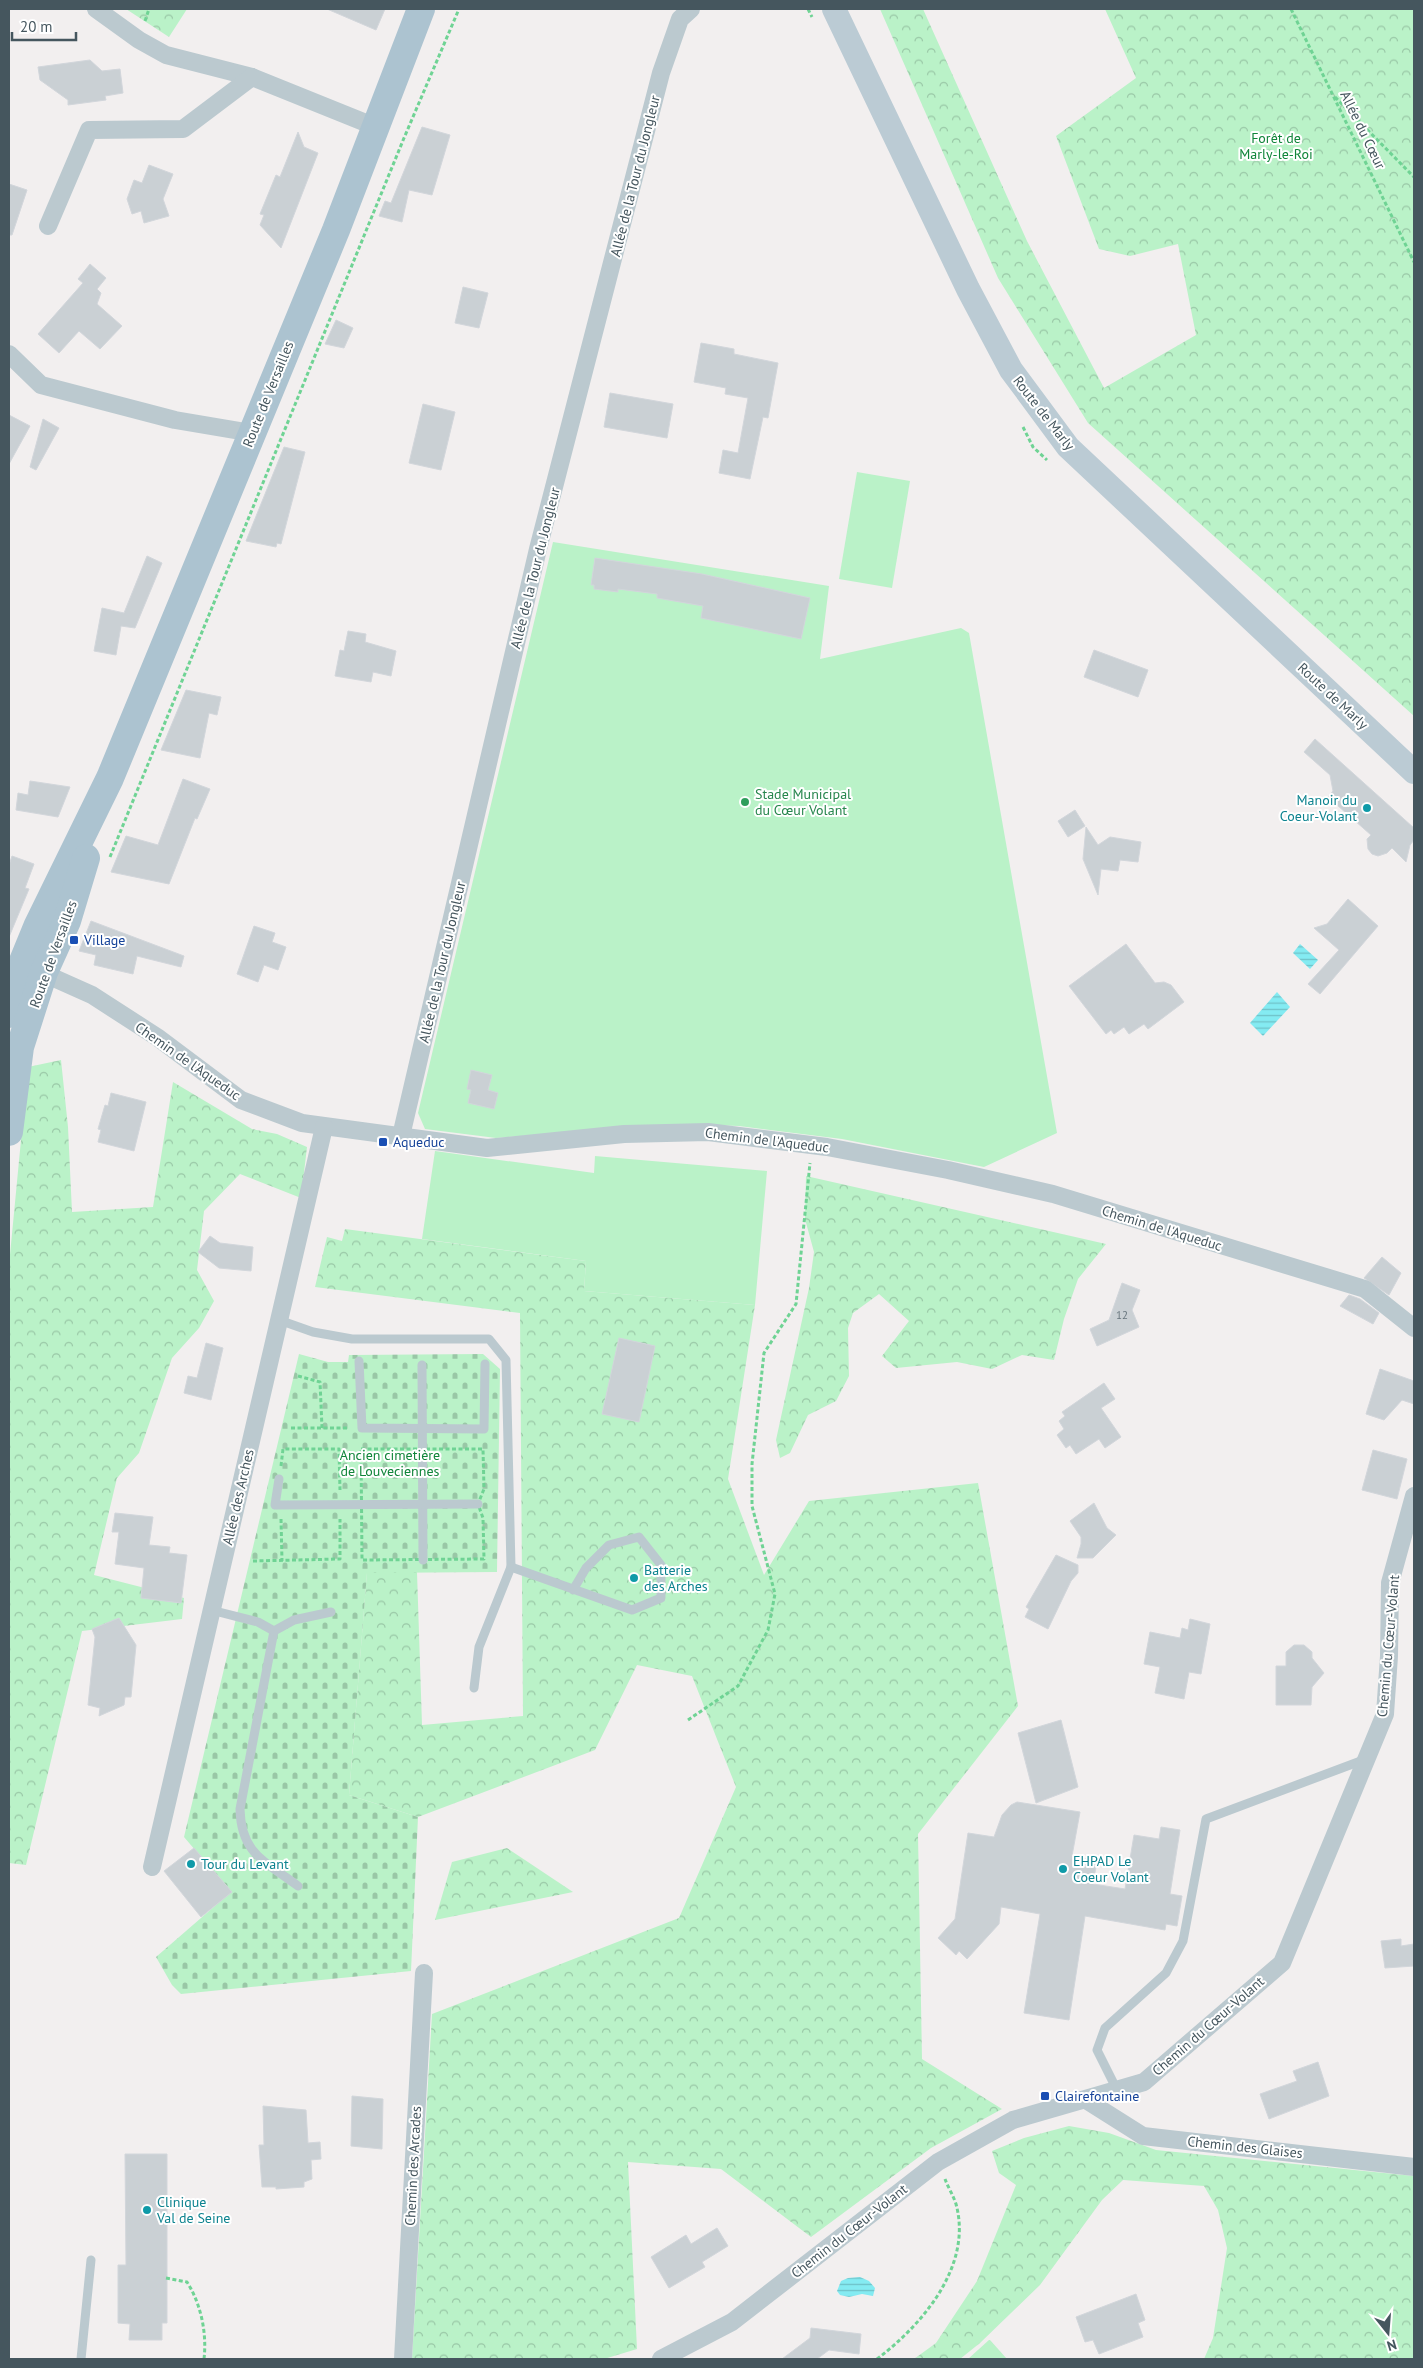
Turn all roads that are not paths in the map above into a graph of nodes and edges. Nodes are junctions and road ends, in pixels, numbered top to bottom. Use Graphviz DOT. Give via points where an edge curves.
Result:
graph roads {
  1 [pos="96,9"];
  2 [pos="422,9"];
  3 [pos="690,9"];
  4 [pos="834,9"];
  5 [pos="252,77"];
  6 [pos="376,127"];
  7 [pos="48,226"];
  8 [pos="9,354"];
  9 [pos="252,433"];
  10 [pos="1414,772"];
  11 [pos="24,967"];
  12 [pos="9,1014"];
  13 [pos="324,1126"];
  14 [pos="9,1132"];
  15 [pos="401,1136"];
  16 [pos="279,1320"];
  17 [pos="1414,1328"];
  18 [pos="360,1361"];
  19 [pos="485,1364"];
  20 [pos="422,1365"];
  21 [pos="422,1428"];
  22 [pos="279,1479"];
  23 [pos="1414,1496"];
  24 [pos="422,1504"];
  25 [pos="478,1504"];
  26 [pos="423,1560"];
  27 [pos="511,1567"];
  28 [pos="573,1590"];
  29 [pos="211,1610"];
  30 [pos="331,1612"];
  31 [pos="274,1631"];
  32 [pos="474,1688"];
  33 [pos="1366,1759"];
  34 [pos="152,1867"];
  35 [pos="298,1886"];
  36 [pos="424,1973"];
  37 [pos="1116,2090"];
  38 [pos="1086,2100"];
  39 [pos="1414,2167"];
  40 [pos="91,2260"];
  41 [pos="80,2359"];
  42 [pos="403,2359"];
  43 [pos="660,2359"];
  1 -- 5 [label="street" via="166,55"];
  2 -- 6 [label="main road, Route de Versailles"];
  3 -- 15 [label="street, Allée de la Tour du Jongleur" via="680,19 661,73 541,540"];
  4 -- 10 [label="main road, Route de Marly" via="972,297 1011,370 1068,446"];
  5 -- 6 [label="street"];
  5 -- 7 [label="street" via="183,129 90,130"];
  6 -- 9 [label="main road, Route de Versailles"];
  8 -- 9 [label="street" via="41,385 175,420"];
  9 -- 11 [label="main road, Route de Versailles" via="110,778 37,927"];
  11 -- 12 [label="main road, Route de Versailles"];
  11 -- 13 [label="street, Chemin de l'Aqueduc" via="92,995 157,1037 240,1100 302,1123"];
  11 -- 14 [label="main road, Route de Versailles" via="20,1047"];
  13 -- 15 [label="street, Chemin de l'Aqueduc"];
  13 -- 16 [label="street, Allée des Arches"];
  15 -- 17 [label="street, Chemin de l'Aqueduc" via="487,1148 624,1134 708,1132 812,1145 948,1170 1063,1197 1365,1290"];
  16 -- 27 [label="lane" via="313,1332 352,1339 489,1339 506,1360"];
  16 -- 29 [label="street, Allée des Arches"];
  18 -- 21 [label="lane" via="362,1428"];
  19 -- 21 [label="lane" via="484,1429"];
  20 -- 21 [label="lane"];
  21 -- 24 [label="lane"];
  22 -- 24 [label="lane" via="275,1505"];
  23 -- 33 [label="street, Chemin du Cœur-Volant" via="1390,1582 1385,1714"];
  24 -- 25 [label="lane"];
  24 -- 26 [label="lane"];
  27 -- 28 [label="lane"];
  27 -- 32 [label="lane" via="479,1647"];
  28 -- 28 [label="lane" via="632,1610 661,1598 661,1565 639,1538 609,1544 586,1568"];
  29 -- 31 [label="lane" via="258,1622"];
  29 -- 34 [label="street, Allée des Arches"];
  30 -- 31 [label="lane" via="294,1620"];
  31 -- 35 [label="lane" via="240,1809 240,1827 246,1843 259,1857"];
  33 -- 37 [label="street, Chemin du Cœur-Volant" via="1282,1963 1144,2082"];
  33 -- 37 [label="lane" via="1206,1819 1183,1941 1166,1973 1105,2028 1096,2050"];
  36 -- 42 [label="street, Chemin des Arcades"];
  37 -- 38 [label="street, Chemin du Cœur-Volant"];
  38 -- 39 [label="street, Chemin des Glaises" via="1143,2136"];
  38 -- 43 [label="street, Chemin du Cœur-Volant" via="1013,2120 938,2162 732,2322"];
  40 -- 41 [label="lane"];
}
